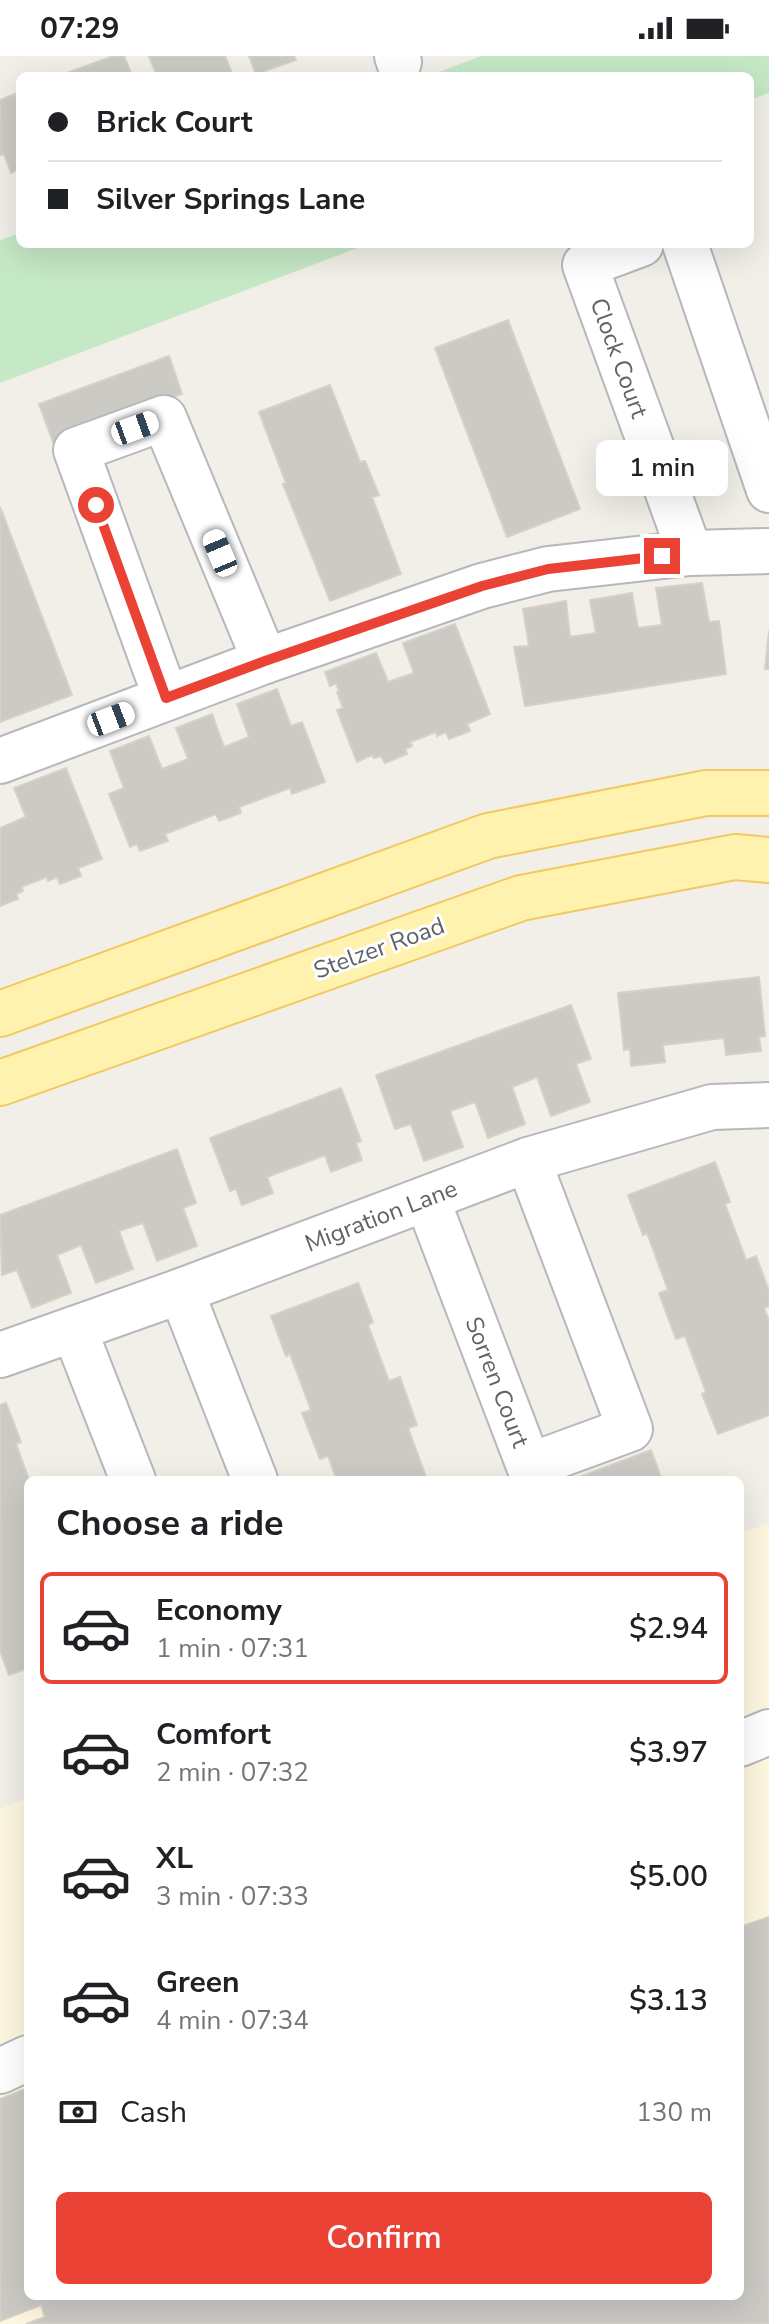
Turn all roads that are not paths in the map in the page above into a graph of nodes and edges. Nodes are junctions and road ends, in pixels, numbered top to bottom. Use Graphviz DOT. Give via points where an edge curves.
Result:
graph roads {
  1 [pos="630,248"];
  2 [pos="686,248"];
  3 [pos="769,490"];
  4 [pos="769,551"];
  5 [pos="690,553"];
  6 [pos="265,661"];
  7 [pos="166,698"];
  8 [pos="0,761"];
  9 [pos="769,793"];
  10 [pos="769,860"];
  11 [pos="0,1014"];
  12 [pos="0,1083"];
  13 [pos="769,1105"];
  14 [pos="528,1160"];
  15 [pos="427,1199"];
  16 [pos="181,1291"];
  17 [pos="74,1329"];
  18 [pos="0,1355"];
  19 [pos="131,1476"];
  20 [pos="253,1476"];
  21 [pos="769,1732"];
  22 [pos="744,1742"];
  23 [pos="24,2060"];
  24 [pos="0,2071"];
  1 -- 5 [label="street, Clock Court" via="585,265"];
  2 -- 3 [label="street"];
  4 -- 5 [label="street"];
  5 -- 6 [label="street" via="548,569 482,586"];
  6 -- 7 [label="street"];
  6 -- 7 [label="street" via="164,418 76,450"];
  7 -- 8 [label="street"];
  9 -- 11 [label="main road" via="706,793 488,836"];
  10 -- 12 [label="main road, Stelzer Road" via="735,857 521,898"];
  13 -- 14 [label="street, Migration Lane" via="712,1107"];
  14 -- 15 [label="street, Migration Lane"];
  14 -- 15 [label="street, Sorren Court" via="630,1429 529,1466"];
  15 -- 16 [label="street, Migration Lane"];
  16 -- 17 [label="street, Migration Lane"];
  16 -- 20 [label="street"];
  17 -- 18 [label="street, Migration Lane"];
  17 -- 19 [label="street"];
  21 -- 22 [label="street"];
  23 -- 24 [label="street"];
}
